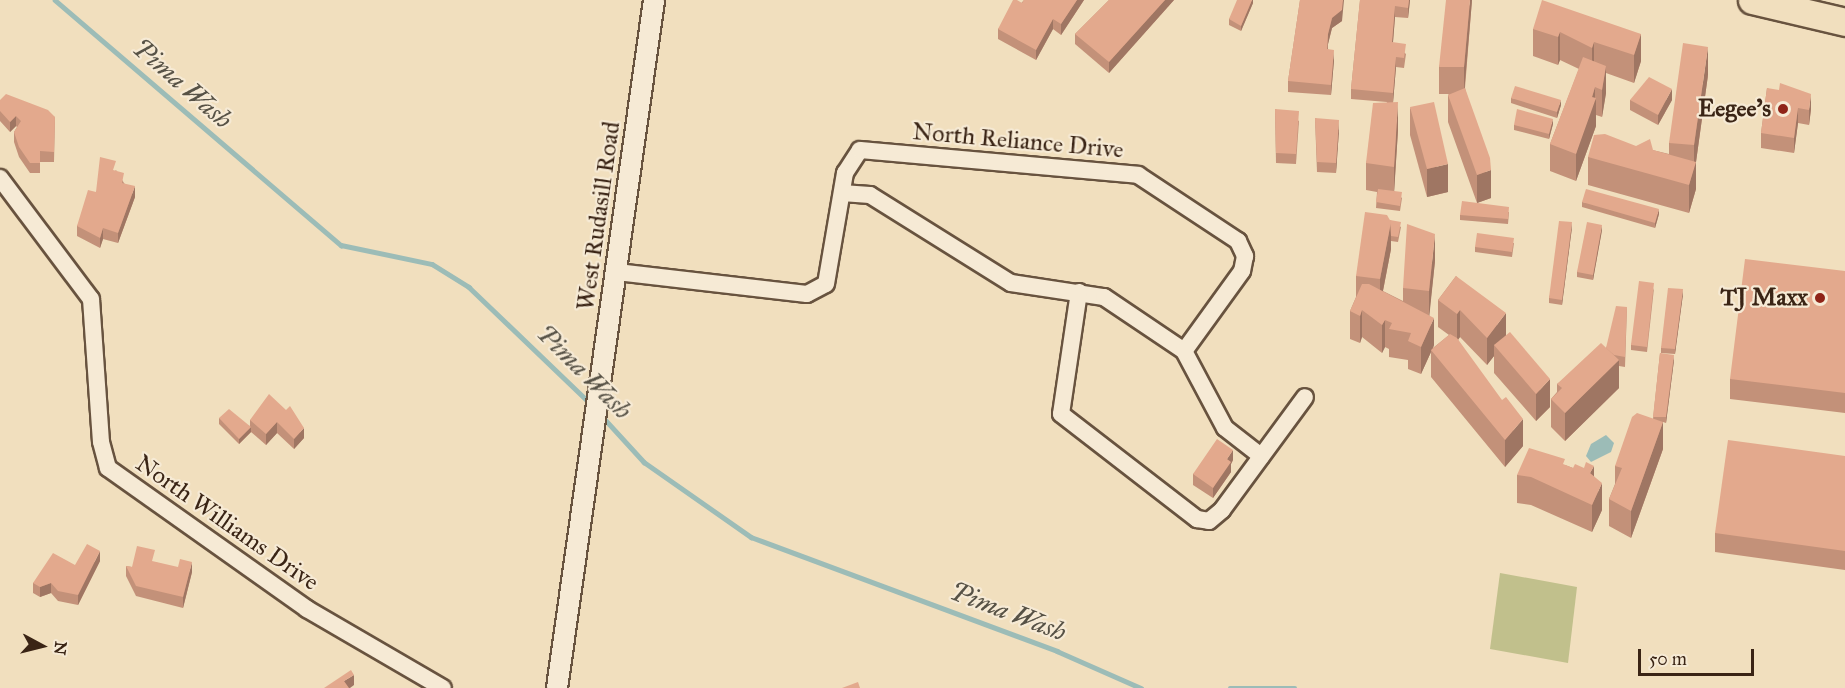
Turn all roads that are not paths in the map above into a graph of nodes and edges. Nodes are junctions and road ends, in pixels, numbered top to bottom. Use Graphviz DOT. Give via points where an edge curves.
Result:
graph roads {
  1 [pos="654,0"];
  2 [pos="1752,0"];
  3 [pos="1845,22"];
  4 [pos="0,178"];
  5 [pos="842,193"];
  6 [pos="617,272"];
  7 [pos="1079,292"];
  8 [pos="1184,351"];
  9 [pos="1305,398"];
  10 [pos="1261,456"];
  11 [pos="443,688"];
  12 [pos="557,688"];
  1 -- 6 [label="street, West Rudasill Road"];
  2 -- 3 [label="highway"];
  4 -- 11 [label="street, North Williams Drive" via="91,299 101,442 108,468 307,609"];
  5 -- 6 [label="street" via="826,284 807,294"];
  5 -- 7 [label="street" via="870,195 1011,283"];
  5 -- 8 [label="street, North Reliance Drive" via="845,173 860,150 1138,176 1238,241 1245,256 1242,272"];
  6 -- 12 [label="street, West Rudasill Road"];
  7 -- 8 [label="street" via="1104,297"];
  7 -- 10 [label="street" via="1061,414 1079,432 1197,519 1209,521"];
  8 -- 10 [label="street" via="1225,428"];
  9 -- 10 [label="street"];
}
